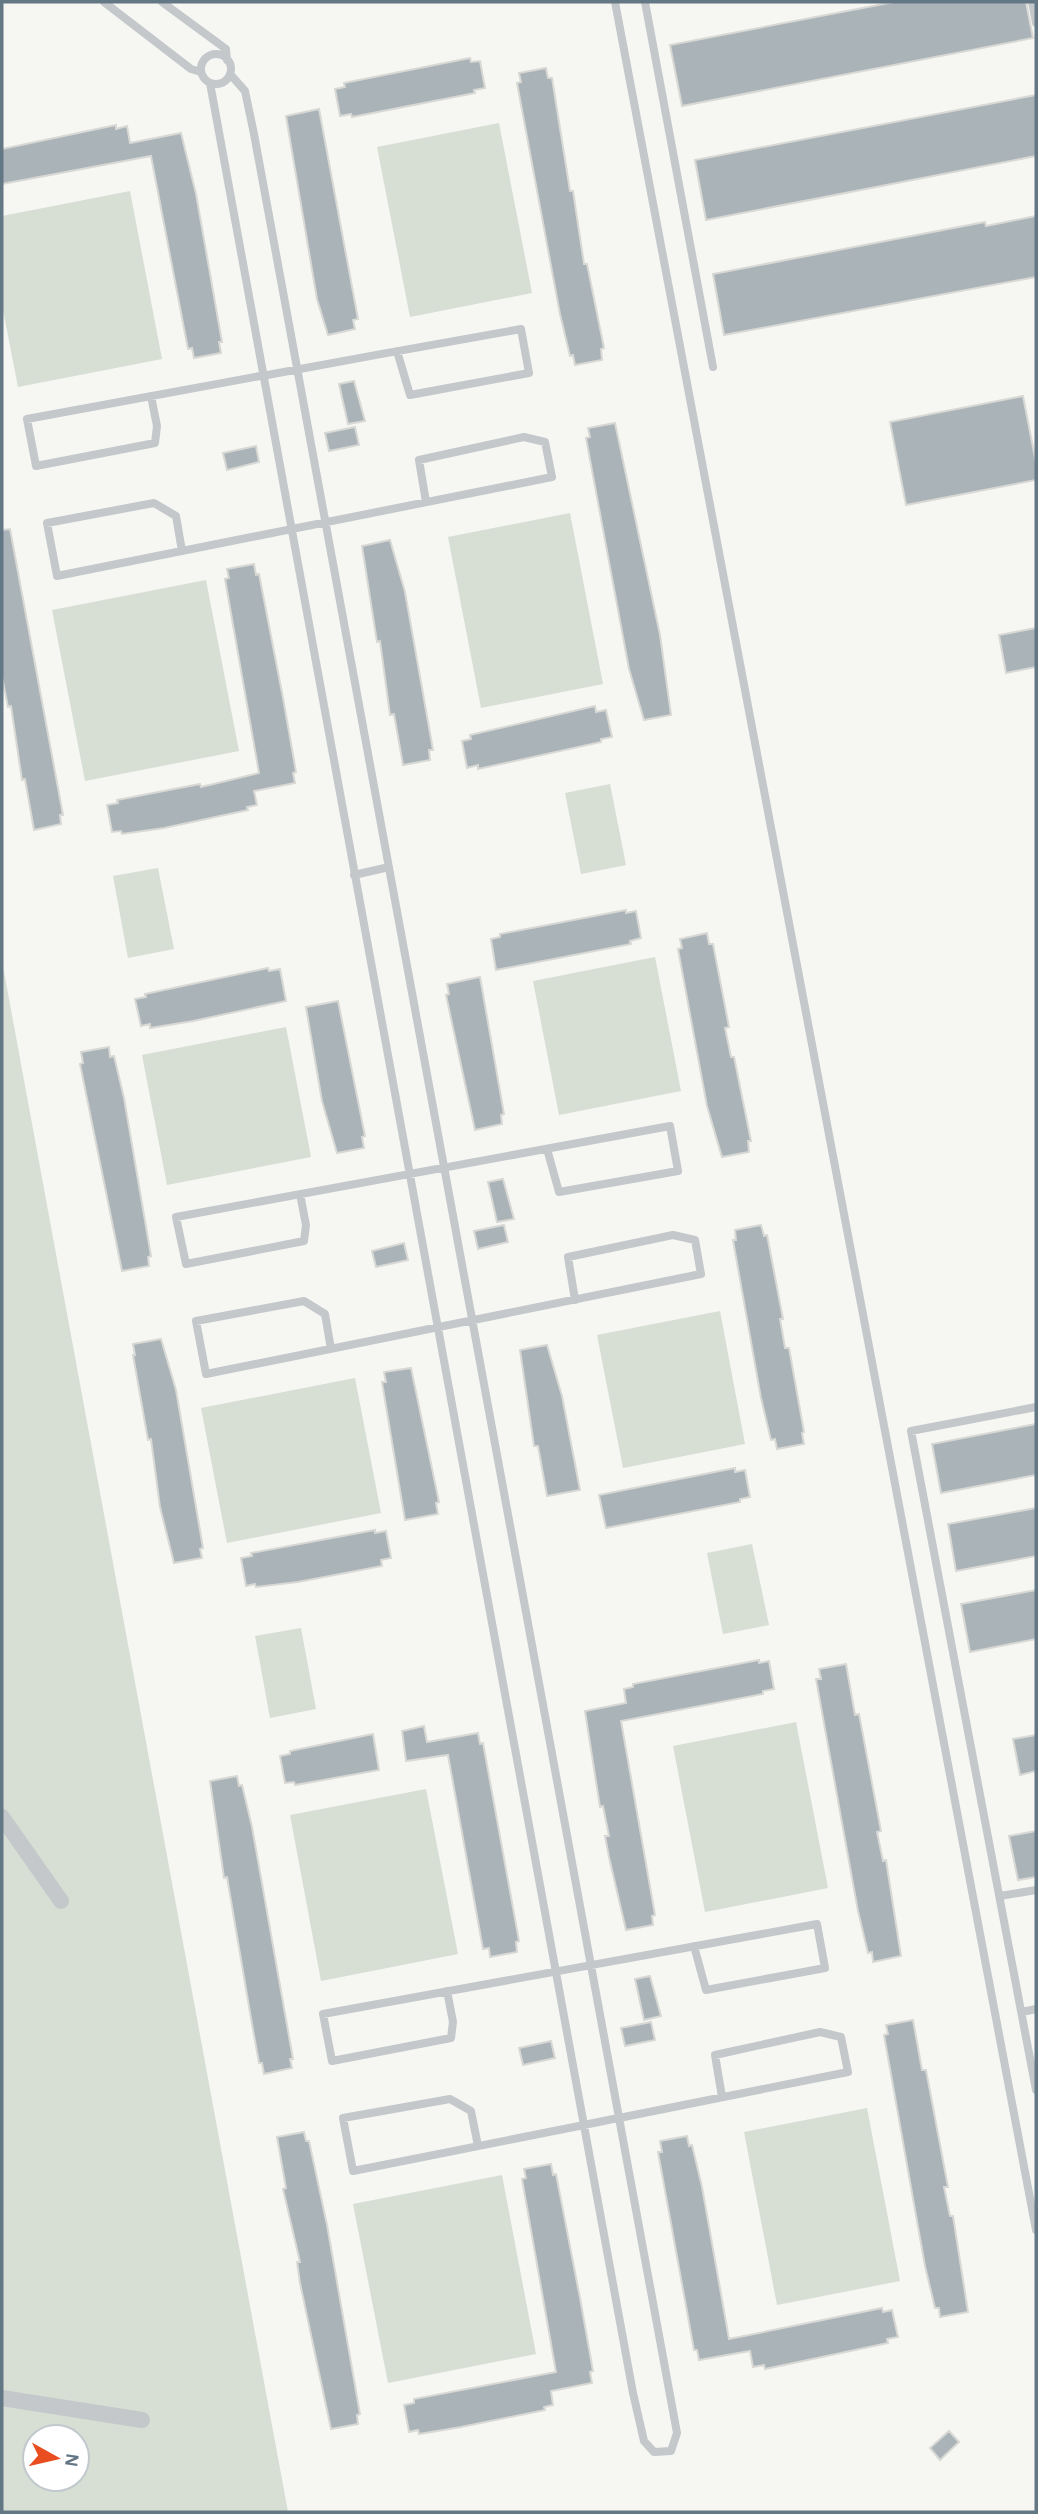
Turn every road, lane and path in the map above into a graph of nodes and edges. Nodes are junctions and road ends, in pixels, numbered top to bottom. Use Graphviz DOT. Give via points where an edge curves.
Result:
graph roads {
  1 [pos="104,2"];
  2 [pos="162,2"];
  3 [pos="615,2"];
  4 [pos="645,2"];
  5 [pos="1032,2"];
  6 [pos="1036,23"];
  7 [pos="228,60"];
  8 [pos="201,72"];
  9 [pos="230,74"];
  10 [pos="210,83"];
  11 [pos="397,351"];
  12 [pos="713,367"];
  13 [pos="297,369"];
  14 [pos="262,376"];
  15 [pos="151,396"];
  16 [pos="426,502"];
  17 [pos="325,522"];
  18 [pos="290,529"];
  19 [pos="182,551"];
  20 [pos="388,867"];
  21 [pos="354,875"];
  22 [pos="547,1149"];
  23 [pos="444,1168"];
  24 [pos="409,1174"];
  25 [pos="300,1194"];
  26 [pos="575,1300"];
  27 [pos="472,1321"];
  28 [pos="437,1328"];
  29 [pos="331,1349"];
  30 [pos="1036,1407"];
  31 [pos="2,1817"];
  32 [pos="1036,1890"];
  33 [pos="1000,1896"];
  34 [pos="61,1901"];
  35 [pos="694,1946"];
  36 [pos="590,1965"];
  37 [pos="556,1971"];
  38 [pos="447,1991"];
  39 [pos="1036,2009"];
  40 [pos="1021,2012"];
  41 [pos="1036,2090"];
  42 [pos="722,2097"];
  43 [pos="618,2118"];
  44 [pos="584,2125"];
  45 [pos="478,2146"];
  46 [pos="1036,2230"];
  47 [pos="2,2398"];
  48 [pos="142,2420"];
  1 -- 8 [label="lane"];
  2 -- 7 [label="lane" via="226,49"];
  3 -- 46 [label="lane"];
  4 -- 12 [label="lane"];
  5 -- 6 [label="lane"];
  7 -- 8 [label="lane" via="210,55 202,62"];
  7 -- 9 [label="lane"];
  8 -- 10 [label="lane"];
  9 -- 10 [label="lane" via="220,83"];
  9 -- 13 [label="lane" via="245,91"];
  10 -- 14 [label="lane"];
  11 -- 11 [label="lane" via="410,394 530,373 521,328"];
  11 -- 13 [label="lane"];
  13 -- 14 [label="lane"];
  13 -- 17 [label="lane"];
  14 -- 15 [label="lane"];
  14 -- 18 [label="lane"];
  15 -- 15 [label="lane" via="27,419 36,466 155,443"];
  16 -- 16 [label="lane" via="419,460 524,437 545,442 552,477"];
  16 -- 17 [label="lane"];
  17 -- 18 [label="lane"];
  17 -- 20 [label="lane"];
  18 -- 19 [label="lane"];
  18 -- 21 [label="lane"];
  19 -- 19 [label="lane" via="57,576 47,523 155,503 176,516"];
  20 -- 21 [label="lane"];
  20 -- 23 [label="lane"];
  21 -- 24 [label="lane"];
  22 -- 22 [label="lane" via="559,1192 678,1171 670,1126"];
  22 -- 23 [label="lane"];
  23 -- 24 [label="lane"];
  23 -- 27 [label="lane"];
  24 -- 25 [label="lane"];
  24 -- 28 [label="lane"];
  25 -- 25 [label="lane" via="176,1217 186,1264 304,1241"];
  26 -- 26 [label="lane" via="568,1257 673,1235 695,1240 701,1275"];
  26 -- 27 [label="lane"];
  27 -- 28 [label="lane"];
  27 -- 36 [label="lane"];
  28 -- 29 [label="lane"];
  28 -- 37 [label="lane"];
  29 -- 29 [label="lane" via="206,1374 196,1321 304,1301 325,1314"];
  30 -- 33 [label="lane" via="911,1431"];
  31 -- 34 [label="street"];
  32 -- 33 [label="lane"];
  33 -- 40 [label="lane"];
  35 -- 35 [label="lane" via="706,1990 825,1968 817,1924"];
  35 -- 36 [label="lane"];
  36 -- 37 [label="lane"];
  36 -- 43 [label="lane"];
  37 -- 38 [label="lane"];
  37 -- 44 [label="lane"];
  38 -- 38 [label="lane" via="323,2014 332,2061 451,2038"];
  39 -- 40 [label="lane"];
  40 -- 41 [label="lane"];
  42 -- 42 [label="lane" via="715,2055 820,2032 841,2037 848,2072"];
  42 -- 43 [label="lane"];
  43 -- 44 [label="lane"];
  43 -- 44 [label="lane" via="677,2433 671,2451 654,2452 644,2441"];
  44 -- 45 [label="lane"];
  45 -- 45 [label="lane" via="353,2171 343,2118 450,2099 471,2111"];
  47 -- 48 [label="street"];
}
